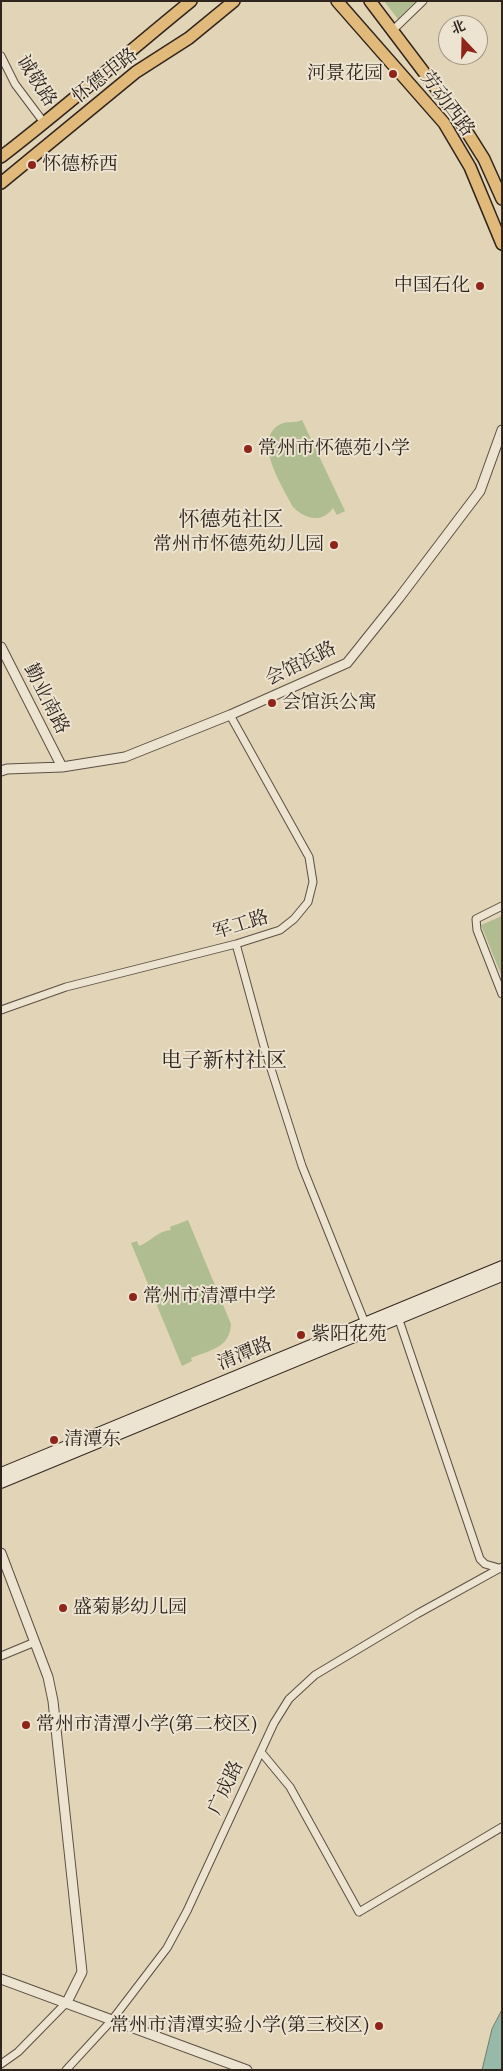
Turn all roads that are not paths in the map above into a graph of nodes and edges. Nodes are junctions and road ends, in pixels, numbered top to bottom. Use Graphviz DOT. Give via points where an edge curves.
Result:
graph roads {
  1 [pos="191,1"];
  2 [pos="234,1"];
  3 [pos="337,1"];
  4 [pos="370,1"];
  5 [pos="422,1"];
  6 [pos="392,31"];
  7 [pos="1,56"];
  8 [pos="45,124"];
  9 [pos="1,157"];
  10 [pos="1,184"];
  11 [pos="502,199"];
  12 [pos="502,244"];
  13 [pos="502,430"];
  14 [pos="1,647"];
  15 [pos="230,716"];
  16 [pos="62,767"];
  17 [pos="1,771"];
  18 [pos="502,906"];
  19 [pos="236,944"];
  20 [pos="502,994"];
  21 [pos="1,1010"];
  22 [pos="502,1266"];
  23 [pos="502,1276"];
  24 [pos="399,1320"];
  25 [pos="365,1323"];
  26 [pos="1,1473"];
  27 [pos="1,1483"];
  28 [pos="1,1553"];
  29 [pos="501,1568"];
  30 [pos="34,1642"];
  31 [pos="1,1656"];
  32 [pos="261,1752"];
  33 [pos="502,1827"];
  34 [pos="1,1979"];
  35 [pos="67,2002"];
  36 [pos="112,2020"];
  37 [pos="1,2064"];
  38 [pos="66,2070"];
  39 [pos="247,2070"];
  1 -- 8 [label="main road, 怀德中路"];
  2 -- 10 [label="main road, 怀德中路" via="189,38 136,72"];
  3 -- 12 [label="main road, 劳动西路" via="444,124 470,168"];
  4 -- 6 [label="main road, 劳动西路"];
  5 -- 6 [label="street"];
  6 -- 11 [label="main road, 劳动西路" via="470,136"];
  7 -- 8 [label="street, 诚敬路" via="15,84"];
  8 -- 9 [label="main road, 怀德中路"];
  13 -- 15 [label="street, 会馆浜路" via="480,491 347,663"];
  14 -- 16 [label="street, 勤业南路"];
  15 -- 16 [label="street, 会馆浜路" via="125,757"];
  15 -- 19 [label="street, 军工路" via="309,857 313,882 308,902 280,930"];
  16 -- 17 [label="street, 会馆浜路"];
  18 -- 20 [label="street" via="476,918 477,930"];
  19 -- 21 [label="street, 军工路" via="66,987"];
  19 -- 25 [label="street" via="302,1166"];
  22 -- 25 [label="main road, 清潭路"];
  23 -- 24 [label="main road, 清潭路"];
  24 -- 27 [label="main road, 清潭路"];
  24 -- 29 [label="street" via="480,1559 485,1564"];
  25 -- 26 [label="main road, 清潭路"];
  28 -- 30 [label="street"];
  29 -- 32 [label="street, 广成路" via="315,1676 290,1699 274,1723"];
  30 -- 31 [label="street"];
  30 -- 35 [label="street" via="48,1677 53,1701 82,1972"];
  32 -- 33 [label="street" via="290,1787 359,1912"];
  32 -- 36 [label="street, 广成路" via="167,1948"];
  34 -- 35 [label="street"];
  35 -- 36 [label="street"];
  35 -- 37 [label="street" via="18,2052"];
  36 -- 38 [label="street, 广成路"];
  36 -- 39 [label="street"];
}
